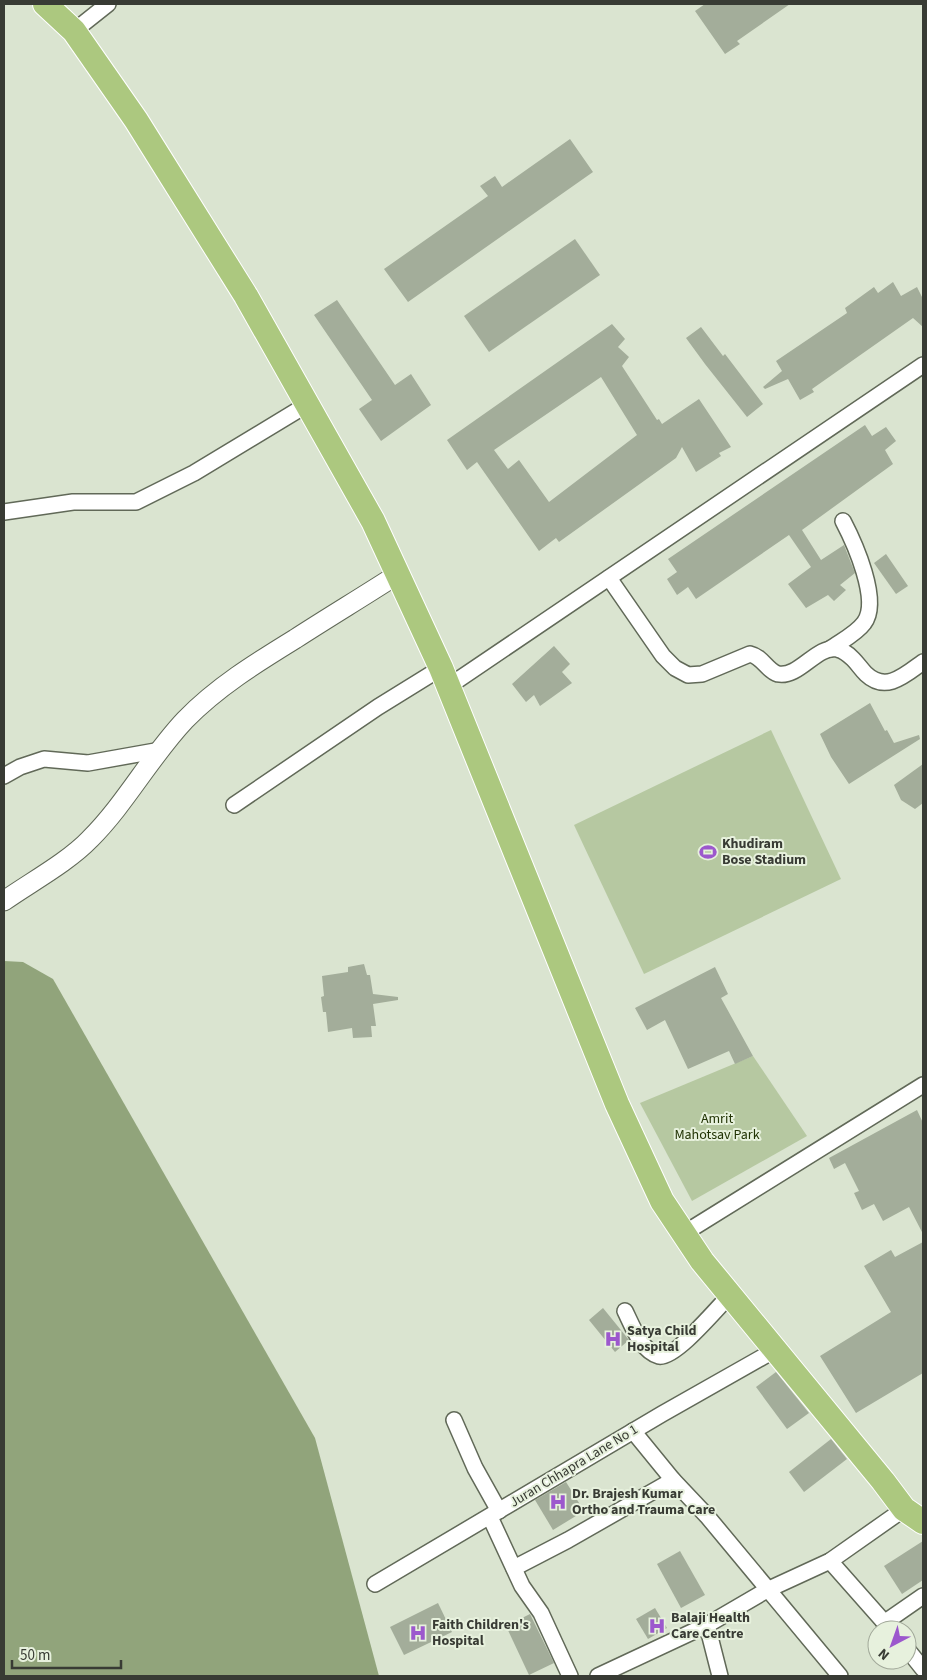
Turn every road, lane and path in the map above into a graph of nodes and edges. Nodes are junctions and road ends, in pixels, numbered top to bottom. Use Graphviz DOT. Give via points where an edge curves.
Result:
graph roads {
  1 [pos="44,4"];
  2 [pos="108,4"];
  3 [pos="74,32"];
  4 [pos="923,366"];
  5 [pos="308,404"];
  6 [pos="4,512"];
  7 [pos="843,521"];
  8 [pos="398,574"];
  9 [pos="609,578"];
  10 [pos="830,649"];
  11 [pos="923,662"];
  12 [pos="445,677"];
  13 [pos="161,750"];
  14 [pos="4,776"];
  15 [pos="234,805"];
  16 [pos="4,901"];
  17 [pos="923,1085"];
  18 [pos="683,1234"];
  19 [pos="730,1295"];
  20 [pos="625,1311"];
  21 [pos="775,1350"];
  22 [pos="454,1420"];
  23 [pos="633,1431"];
  24 [pos="673,1480"];
  25 [pos="494,1514"];
  26 [pos="914,1516"];
  27 [pos="830,1561"];
  28 [pos="514,1568"];
  29 [pos="375,1584"];
  30 [pos="767,1590"];
  31 [pos="923,1596"];
  32 [pos="882,1620"];
  33 [pos="894,1620"];
  34 [pos="707,1625"];
  35 [pos="570,1676"];
  36 [pos="598,1676"];
  37 [pos="720,1676"];
  38 [pos="840,1676"];
  1 -- 3 [label="main road"];
  2 -- 3 [label="street"];
  3 -- 5 [label="main road" via="136,120 246,296"];
  4 -- 9 [label="street"];
  5 -- 6 [label="street" via="194,473 136,502 73,502"];
  5 -- 8 [label="main road" via="373,521"];
  7 -- 10 [label="street" via="862,562 870,602 869,614 860,627"];
  8 -- 12 [label="main road"];
  8 -- 13 [label="street" via="233,679 185,720"];
  9 -- 10 [label="street" via="663,656 688,675 702,674 750,654 757,656 776,673 783,674"];
  9 -- 12 [label="street"];
  10 -- 11 [label="street" via="846,653 877,682 898,680"];
  12 -- 15 [label="street" via="363,717"];
  12 -- 18 [label="main road" via="617,1104 662,1201"];
  13 -- 14 [label="street" via="88,764 44,760"];
  13 -- 16 [label="street" via="90,840"];
  17 -- 18 [label="street"];
  18 -- 19 [label="main road"];
  19 -- 20 [label="street" via="692,1335 665,1357 646,1348"];
  19 -- 21 [label="main road"];
  21 -- 23 [label="street, Juran Chhapra Lane No 1"];
  21 -- 26 [label="main road"];
  22 -- 25 [label="street"];
  23 -- 24 [label="street"];
  23 -- 25 [label="street, Juran Chhapra Lane No 1"];
  24 -- 28 [label="street"];
  24 -- 30 [label="street"];
  25 -- 28 [label="street"];
  25 -- 29 [label="street, Juran Chhapra Lane No 1"];
  26 -- 27 [label="street"];
  27 -- 30 [label="street"];
  27 -- 32 [label="street"];
  28 -- 35 [label="street" via="541,1613"];
  30 -- 34 [label="street"];
  30 -- 38 [label="street"];
  31 -- 33 [label="street"];
  34 -- 36 [label="street"];
  34 -- 37 [label="street"];
}
